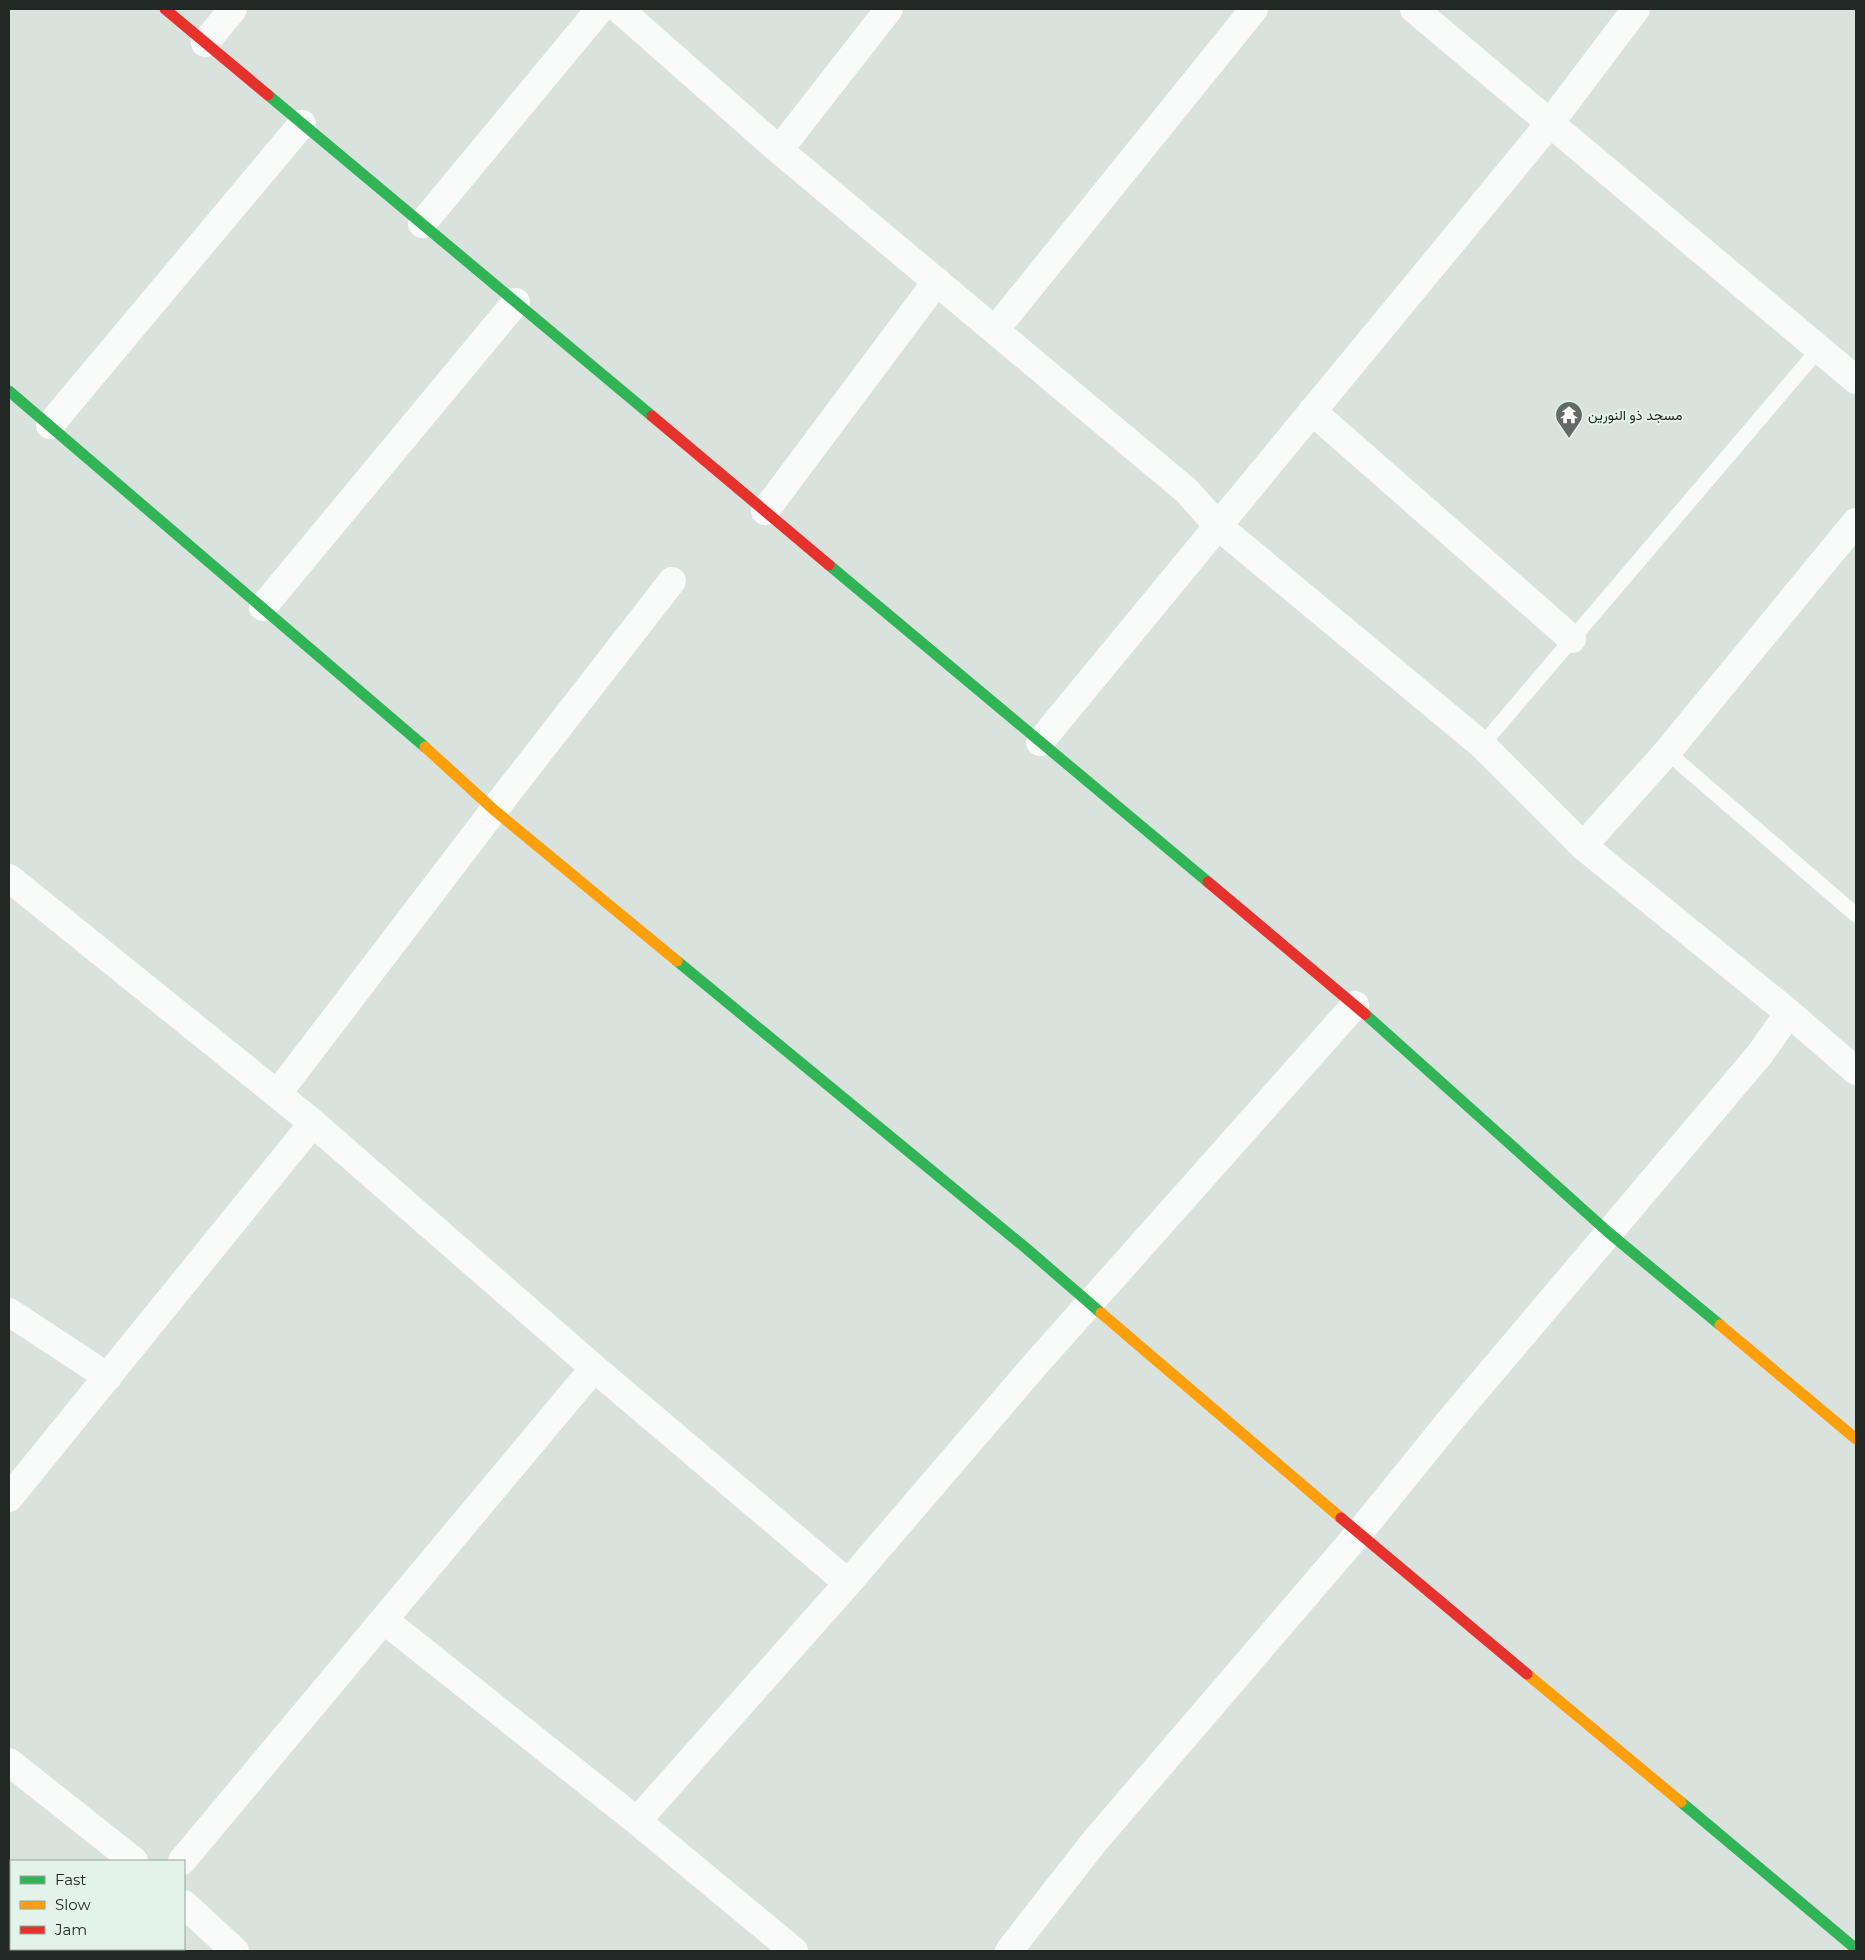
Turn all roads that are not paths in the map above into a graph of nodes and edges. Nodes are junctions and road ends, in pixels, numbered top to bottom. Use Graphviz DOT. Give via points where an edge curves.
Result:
graph roads {
  1 [pos="165,9"];
  2 [pos="233,9"];
  3 [pos="600,9"];
  4 [pos="619,9"];
  5 [pos="889,9"];
  6 [pos="1254,9"];
  7 [pos="1414,9"];
  8 [pos="1636,9"];
  9 [pos="206,42"];
  10 [pos="1550,123"];
  11 [pos="302,124"];
  12 [pos="779,150"];
  13 [pos="422,224"];
  14 [pos="937,281"];
  15 [pos="516,302"];
  16 [pos="995,330"];
  17 [pos="1819,349"];
  18 [pos="1856,380"];
  19 [pos="9,391"];
  20 [pos="1312,411"];
  21 [pos="50,425"];
  22 [pos="765,512"];
  23 [pos="1856,522"];
  24 [pos="1218,526"];
  25 [pos="672,581"];
  26 [pos="263,606"];
  27 [pos="1572,639"];
  28 [pos="1040,742"];
  29 [pos="1482,745"];
  30 [pos="1667,752"];
  31 [pos="494,810"];
  32 [pos="1583,846"];
  33 [pos="9,878"];
  34 [pos="1856,915"];
  35 [pos="1356,1005"];
  36 [pos="1789,1013"];
  37 [pos="1854,1065"];
  38 [pos="278,1093"];
  39 [pos="314,1122"];
  40 [pos="1608,1232"];
  41 [pos="1090,1302"];
  42 [pos="9,1312"];
  43 [pos="594,1368"];
  44 [pos="108,1377"];
  45 [pos="1856,1439"];
  46 [pos="9,1498"];
  47 [pos="1359,1533"];
  48 [pos="848,1583"];
  49 [pos="384,1620"];
  50 [pos="9,1762"];
  51 [pos="637,1821"];
  52 [pos="133,1860"];
  53 [pos="183,1860"];
  54 [pos="185,1905"];
  55 [pos="1856,1950"];
  56 [pos="235,1951"];
  57 [pos="794,1951"];
  58 [pos="1009,1951"];
  1 -- 9 [label="street"];
  2 -- 9 [label="street"];
  3 -- 13 [label="street"];
  4 -- 12 [label="street"];
  5 -- 12 [label="street"];
  6 -- 16 [label="street"];
  7 -- 10 [label="street"];
  8 -- 10 [label="street"];
  9 -- 11 [label="street"];
  10 -- 17 [label="street"];
  10 -- 20 [label="street"];
  11 -- 13 [label="street"];
  11 -- 21 [label="street"];
  12 -- 14 [label="street"];
  13 -- 15 [label="street"];
  14 -- 16 [label="street"];
  14 -- 22 [label="street"];
  15 -- 22 [label="street"];
  15 -- 26 [label="street"];
  16 -- 24 [label="street" via="1187,491"];
  17 -- 18 [label="street"];
  17 -- 27 [label="lane"];
  19 -- 21 [label="street"];
  20 -- 24 [label="street"];
  20 -- 27 [label="street"];
  21 -- 26 [label="street"];
  22 -- 28 [label="street"];
  23 -- 30 [label="street"];
  24 -- 28 [label="street"];
  24 -- 29 [label="street"];
  25 -- 31 [label="street"];
  26 -- 31 [label="street"];
  27 -- 29 [label="lane"];
  28 -- 35 [label="street"];
  29 -- 32 [label="street"];
  30 -- 32 [label="street"];
  30 -- 34 [label="lane"];
  31 -- 38 [label="street"];
  31 -- 41 [label="street"];
  32 -- 36 [label="street"];
  33 -- 38 [label="street"];
  35 -- 40 [label="street"];
  35 -- 41 [label="street"];
  36 -- 37 [label="street"];
  36 -- 40 [label="street" via="1760,1054"];
  38 -- 39 [label="street"];
  39 -- 43 [label="street"];
  39 -- 44 [label="street"];
  40 -- 45 [label="street"];
  40 -- 47 [label="street"];
  41 -- 47 [label="street"];
  41 -- 48 [label="street"];
  42 -- 44 [label="street"];
  43 -- 48 [label="street"];
  43 -- 49 [label="street"];
  44 -- 46 [label="street"];
  47 -- 55 [label="street"];
  47 -- 58 [label="street" via="1094,1842"];
  48 -- 51 [label="street"];
  49 -- 51 [label="street"];
  49 -- 53 [label="street"];
  50 -- 52 [label="street"];
  51 -- 57 [label="street"];
  54 -- 56 [label="street"];
}
